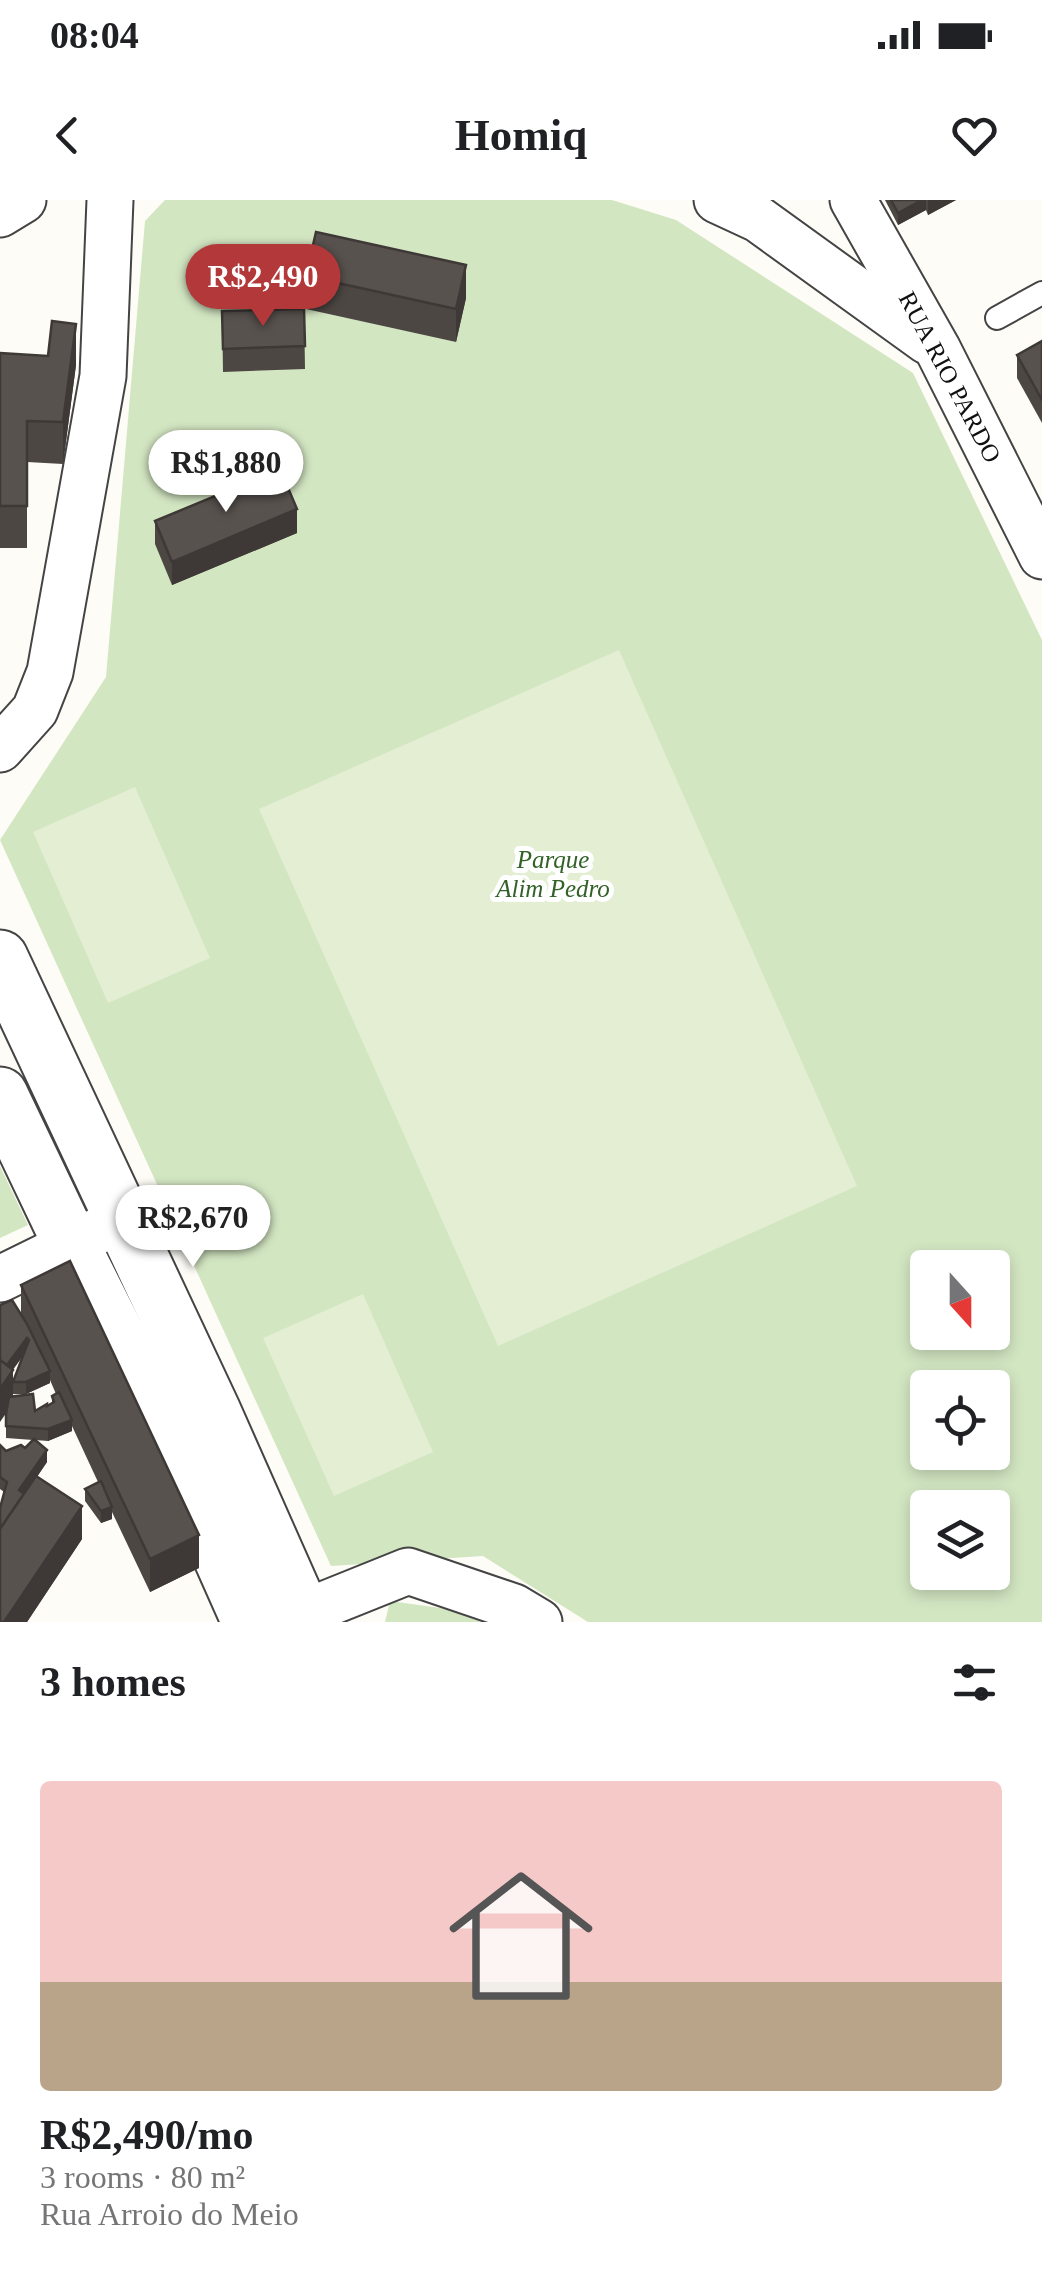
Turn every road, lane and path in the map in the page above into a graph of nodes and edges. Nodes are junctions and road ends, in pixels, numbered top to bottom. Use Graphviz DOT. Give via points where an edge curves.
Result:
graph roads {
  1 [pos="23,200"];
  2 [pos="110,200"];
  3 [pos="718,200"];
  4 [pos="853,200"];
  5 [pos="0,214"];
  6 [pos="1042,294"];
  7 [pos="997,318"];
  8 [pos="938,348"];
  9 [pos="1042,556"];
  10 [pos="0,749"];
  11 [pos="0,958"];
  12 [pos="0,1094"];
  13 [pos="122,1220"];
  14 [pos="70,1244"];
  15 [pos="0,1279"];
  16 [pos="286,1619"];
  17 [pos="540,1622"];
  1 -- 5 [label="street"];
  2 -- 10 [label="street" via="103,376 50,672 35,710"];
  3 -- 8 [label="street" via="758,219"];
  4 -- 8 [label="street, RUA RIO PARDO"];
  6 -- 7 [label="lane"];
  8 -- 9 [label="street, RUA RIO PARDO"];
  11 -- 13 [label="street"];
  12 -- 14 [label="street"];
  13 -- 14 [label="street"];
  13 -- 16 [label="street" via="213,1412"];
  14 -- 15 [label="street"];
  14 -- 16 [label="street" via="167,1435"];
  16 -- 17 [label="street" via="408,1572"];
}
